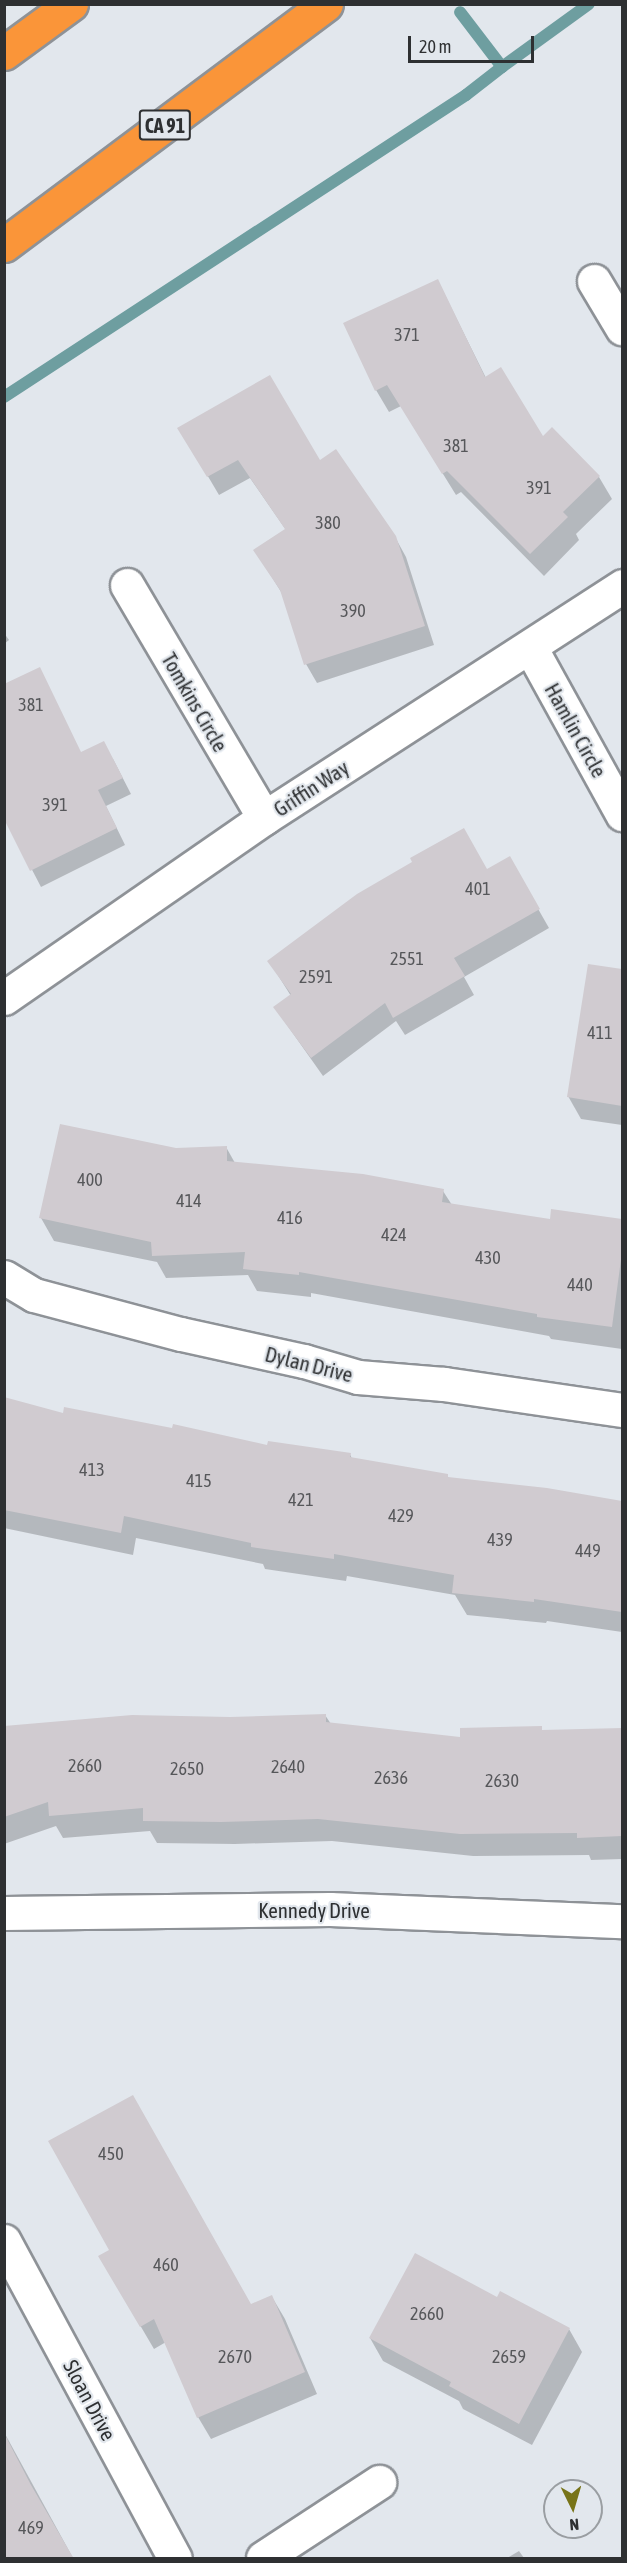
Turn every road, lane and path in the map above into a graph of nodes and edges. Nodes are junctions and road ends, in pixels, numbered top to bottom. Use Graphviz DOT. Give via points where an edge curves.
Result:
graph roads {
  1 [pos="71,4"];
  2 [pos="326,4"];
  3 [pos="4,53"];
  4 [pos="4,245"];
  5 [pos="594,281"];
  6 [pos="622,328"];
  7 [pos="127,585"];
  8 [pos="622,586"];
  9 [pos="530,647"];
  10 [pos="622,813"];
  11 [pos="264,818"];
  12 [pos="4,998"];
  13 [pos="4,1277"];
  14 [pos="622,1410"];
  15 [pos="4,1913"];
  16 [pos="622,1921"];
  17 [pos="4,2241"];
  18 [pos="379,2482"];
  19 [pos="174,2559"];
  20 [pos="263,2559"];
  1 -- 3 [label="highway"];
  2 -- 4 [label="highway, CA 91"];
  5 -- 6 [label="street"];
  7 -- 11 [label="street, Tomkins Circle"];
  8 -- 9 [label="street, Griffin Way"];
  9 -- 10 [label="street, Hamlin Circle"];
  9 -- 11 [label="street, Griffin Way"];
  11 -- 12 [label="street, Griffin Way"];
  13 -- 14 [label="street, Dylan Drive" via="34,1294 358,1377 444,1384"];
  15 -- 16 [label="street, Kennedy Drive" via="330,1909"];
  17 -- 19 [label="street, Sloan Drive"];
  18 -- 20 [label="street"];
}
